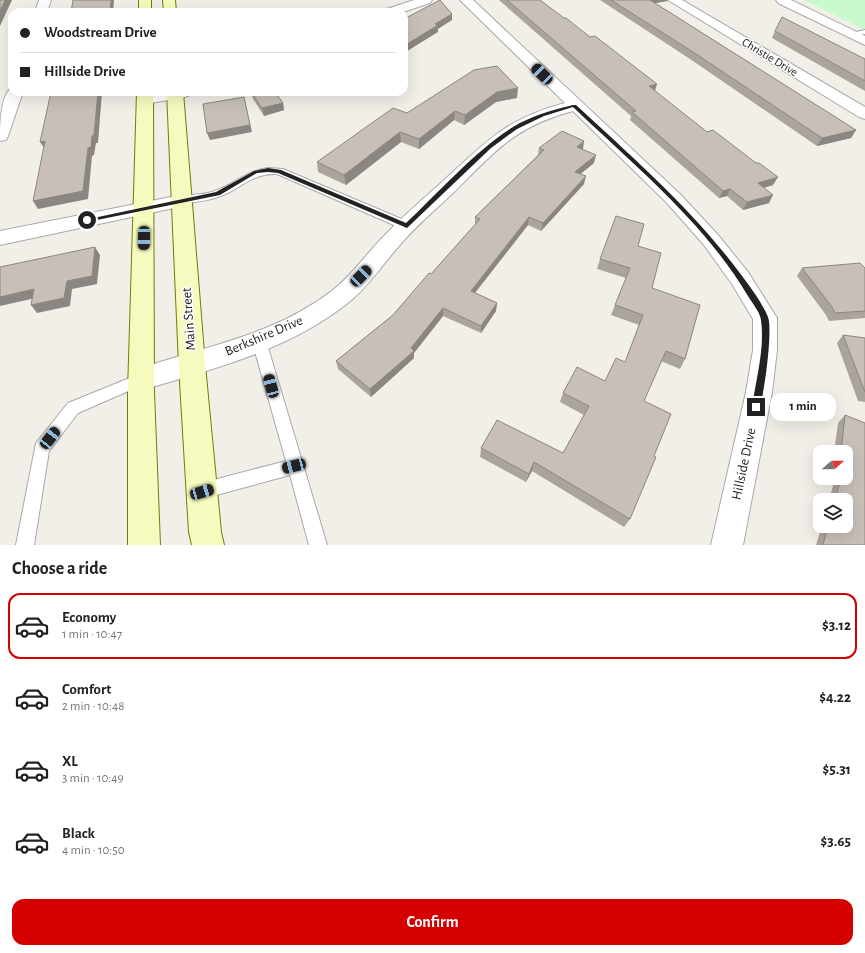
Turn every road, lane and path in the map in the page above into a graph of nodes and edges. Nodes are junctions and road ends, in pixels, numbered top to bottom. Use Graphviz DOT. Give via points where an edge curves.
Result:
graph roads {
  1 [pos="426,0"];
  2 [pos="466,0"];
  3 [pos="674,0"];
  4 [pos="782,0"];
  5 [pos="403,8"];
  6 [pos="865,32"];
  7 [pos="851,34"];
  8 [pos="865,41"];
  9 [pos="14,96"];
  10 [pos="145,96"];
  11 [pos="178,96"];
  12 [pos="574,106"];
  13 [pos="865,114"];
  14 [pos="0,136"];
  15 [pos="181,201"];
  16 [pos="145,209"];
  17 [pos="407,226"];
  18 [pos="0,238"];
  19 [pos="258,341"];
  20 [pos="192,365"];
  21 [pos="142,379"];
  22 [pos="294,466"];
  23 [pos="202,492"];
  24 [pos="25,545"];
  25 [pos="144,545"];
  26 [pos="208,545"];
  27 [pos="318,545"];
  28 [pos="727,545"];
  1 -- 5 [label="street"];
  2 -- 12 [label="street, Hillside Drive"];
  3 -- 13 [label="street, Christie Drive"];
  4 -- 7 [label="street"];
  6 -- 7 [label="lane"];
  7 -- 8 [label="street"];
  9 -- 14 [label="street"];
  10 -- 16 [label="main road"];
  11 -- 15 [label="main road, Main Street"];
  12 -- 17 [label="street, Berkshire Drive" via="542,115 515,128 489,147"];
  12 -- 28 [label="street, Hillside Drive" via="674,199 711,240 740,278 765,318 765,350 759,392"];
  15 -- 16 [label="street"];
  15 -- 17 [label="lane" via="218,194 256,172 279,171"];
  15 -- 20 [label="main road, Main Street"];
  16 -- 18 [label="street"];
  16 -- 21 [label="main road"];
  17 -- 19 [label="street, Berkshire Drive" via="341,296 305,320"];
  19 -- 20 [label="street, Berkshire Drive"];
  19 -- 22 [label="lane"];
  20 -- 21 [label="street, Berkshire Drive"];
  20 -- 23 [label="main road, Main Street"];
  21 -- 24 [label="lane" via="73,408 42,448"];
  21 -- 25 [label="main road"];
  22 -- 23 [label="lane"];
  22 -- 27 [label="lane"];
  23 -- 26 [label="main road, Main Street"];
}
